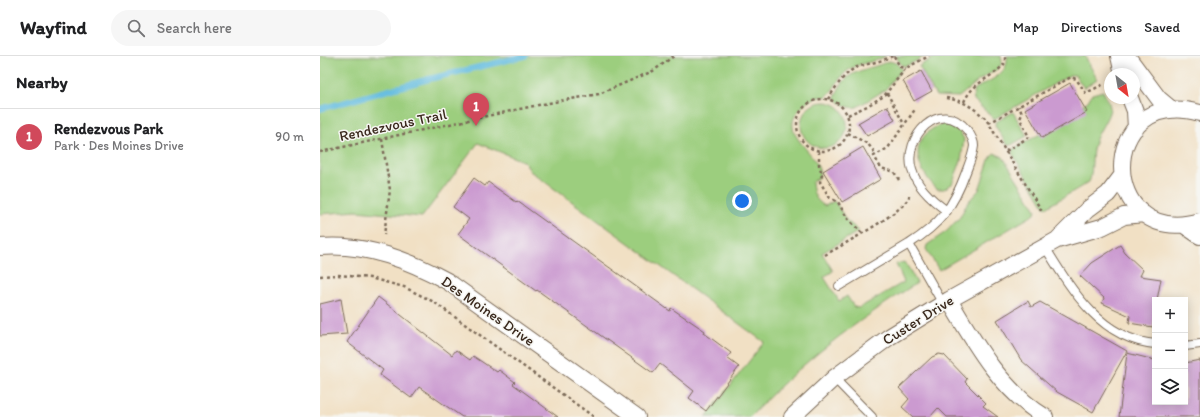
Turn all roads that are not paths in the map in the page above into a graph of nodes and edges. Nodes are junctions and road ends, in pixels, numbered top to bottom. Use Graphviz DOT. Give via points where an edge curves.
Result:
graph roads {
  1 [pos="1119,56"];
  2 [pos="1127,56"];
  3 [pos="1122,68"];
  4 [pos="1132,104"];
  5 [pos="1171,109"];
  6 [pos="1200,113"];
  7 [pos="1136,128"];
  8 [pos="1121,177"];
  9 [pos="947,212"];
  10 [pos="1144,214"];
  11 [pos="1200,221"];
  12 [pos="1184,225"];
  13 [pos="1200,236"];
  14 [pos="909,244"];
  15 [pos="1051,244"];
  16 [pos="320,247"];
  17 [pos="839,286"];
  18 [pos="946,302"];
  19 [pos="1152,343"];
  20 [pos="1200,344"];
  21 [pos="1188,346"];
  22 [pos="834,378"];
  23 [pos="637,417"];
  24 [pos="792,417"];
  25 [pos="872,417"];
  26 [pos="1045,417"];
  1 -- 3 [label="street"];
  2 -- 5 [label="street" via="1158,99"];
  4 -- 7 [label="street"];
  5 -- 6 [label="street" via="1186,109"];
  5 -- 7 [label="street" via="1146,119"];
  7 -- 8 [label="street" via="1126,143 1121,160"];
  8 -- 10 [label="street" via="1133,204"];
  8 -- 15 [label="street, Custer Drive" via="1108,194"];
  9 -- 9 [label="lane" via="960,189 974,145 971,136 957,120 942,117 922,128 910,148 909,159 917,181"];
  9 -- 14 [label="lane" via="936,226"];
  10 -- 12 [label="street" via="1156,221"];
  10 -- 15 [label="street, Custer Drive" via="1124,216 1102,227"];
  11 -- 12 [label="street"];
  12 -- 13 [label="street"];
  14 -- 17 [label="lane"];
  14 -- 18 [label="lane"];
  15 -- 18 [label="street, Custer Drive"];
  15 -- 19 [label="lane" via="1070,286 1084,306 1117,331"];
  16 -- 23 [label="street, Des Moines Drive" via="359,249 420,266 447,281"];
  18 -- 22 [label="street, Custer Drive" via="889,337"];
  18 -- 26 [label="street" via="994,372 1023,401"];
  20 -- 21 [label="lane"];
  22 -- 24 [label="street, Custer Drive"];
  22 -- 25 [label="lane"];
}
